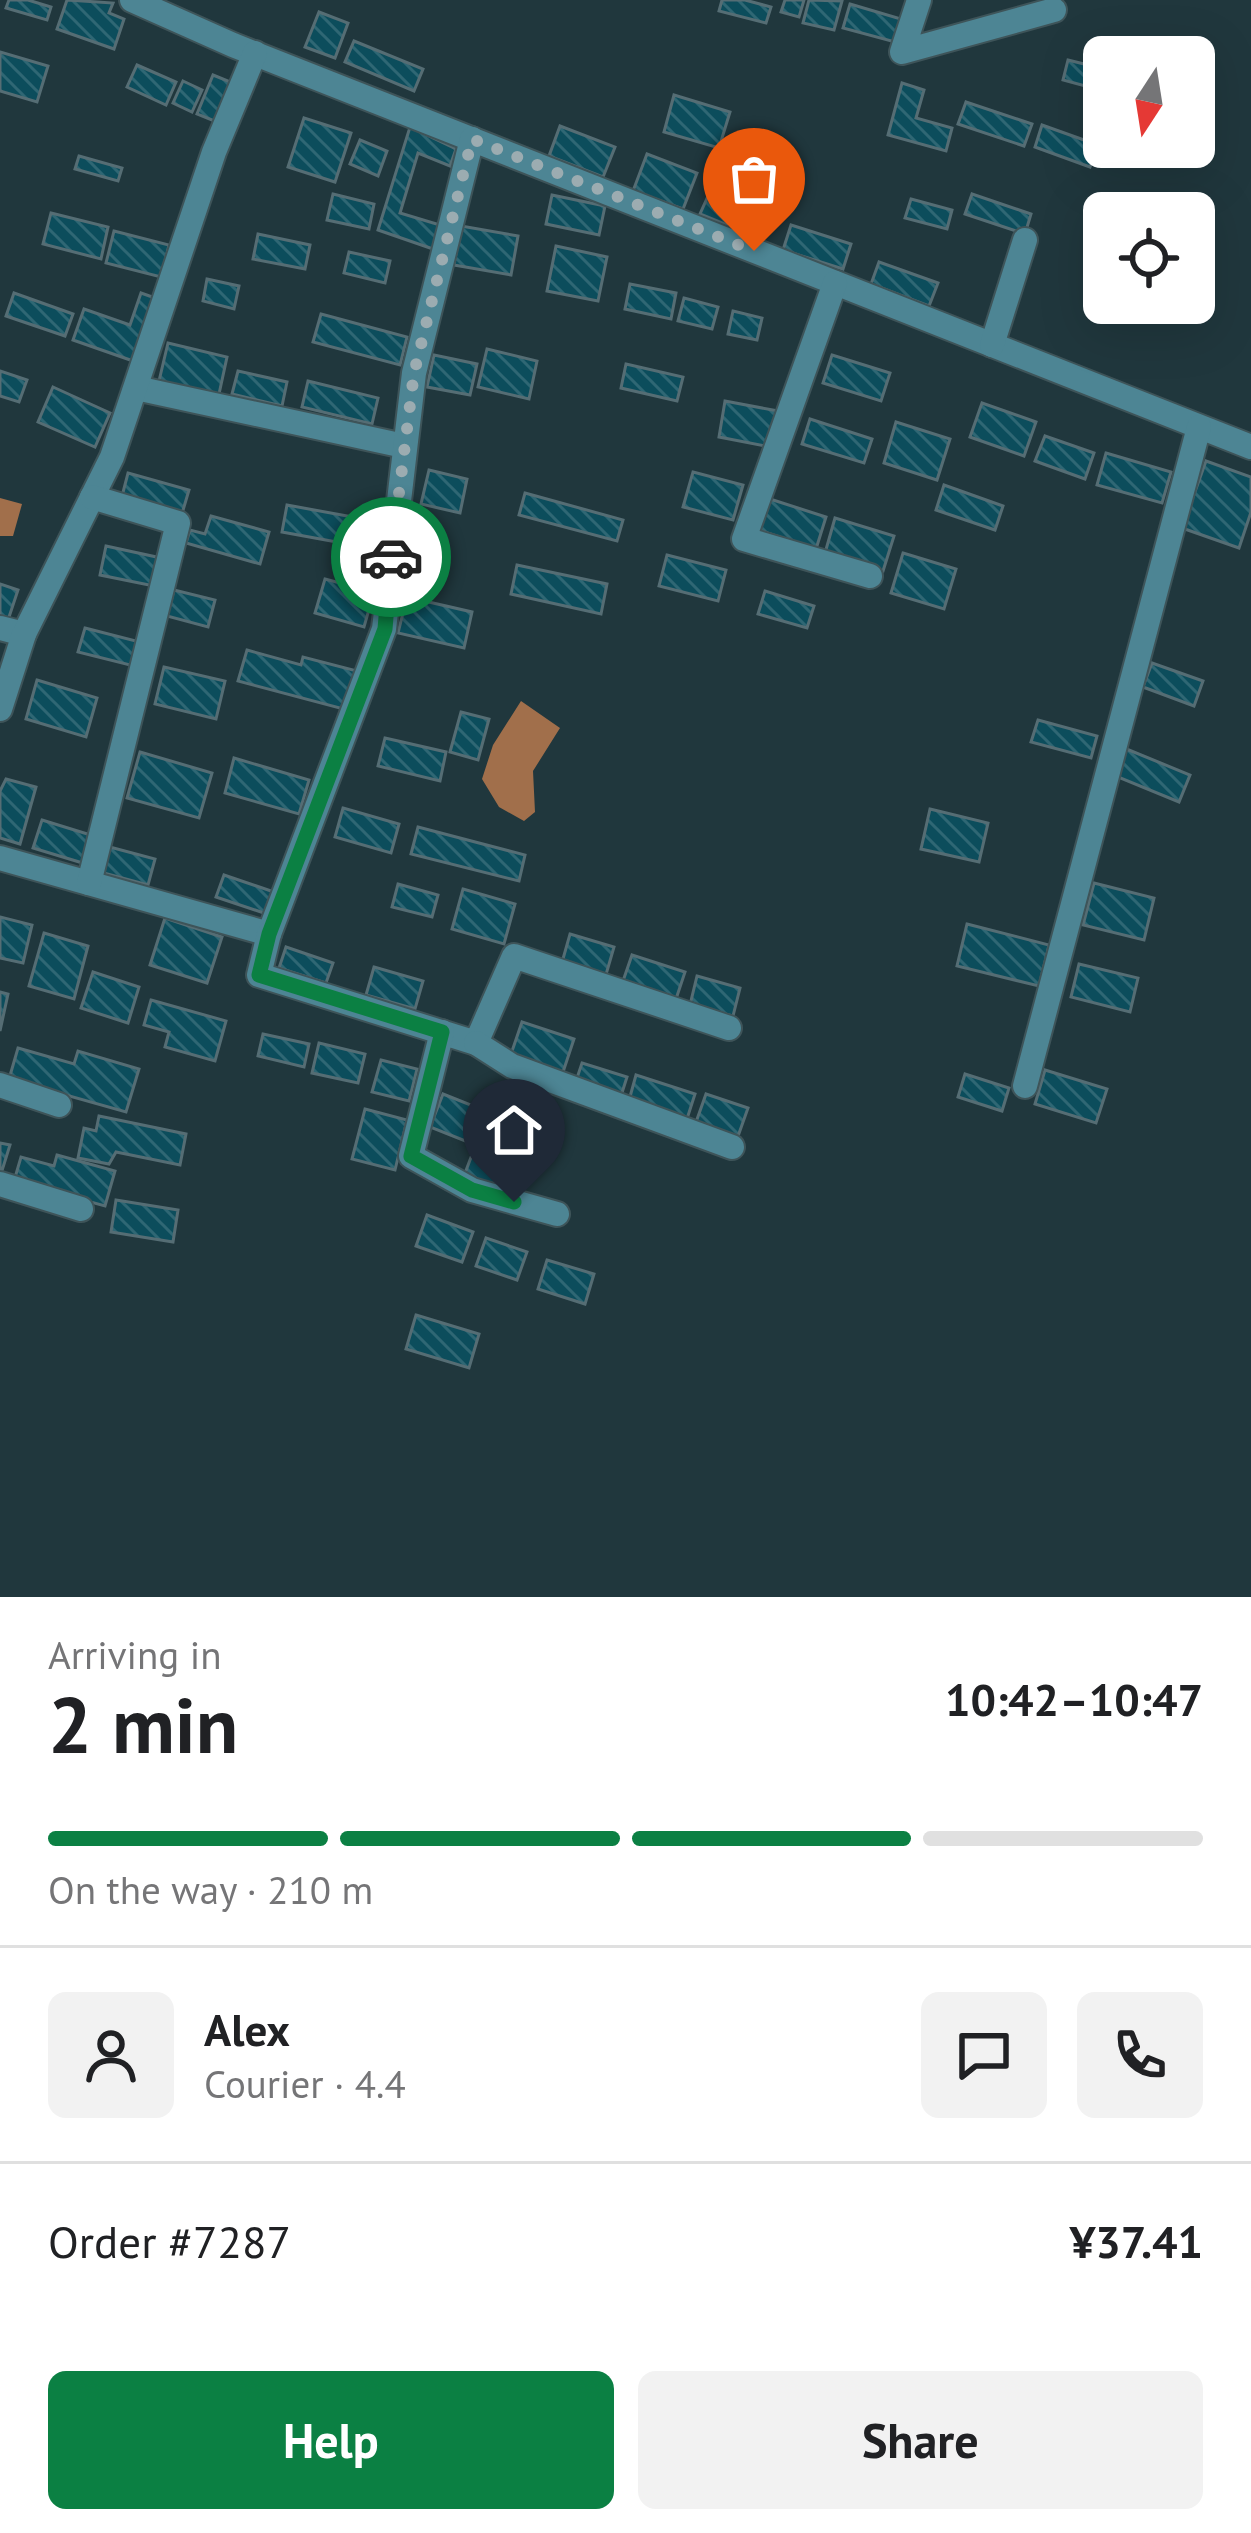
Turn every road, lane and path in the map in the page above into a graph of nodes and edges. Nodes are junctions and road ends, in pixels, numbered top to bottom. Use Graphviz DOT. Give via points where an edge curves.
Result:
graph roads {
  1 [pos="132,0"];
  2 [pos="919,0"];
  3 [pos="1054,10"];
  4 [pos="255,53"];
  5 [pos="472,139"];
  6 [pos="1025,240"];
  7 [pos="835,283"];
  8 [pos="992,345"];
  9 [pos="136,388"];
  10 [pos="1198,427"];
  11 [pos="404,446"];
  12 [pos="1251,448"];
  13 [pos="92,497"];
  14 [pos="870,576"];
  15 [pos="12,631"];
  16 [pos="0,710"];
  17 [pos="0,857"];
  18 [pos="89,883"];
  19 [pos="269,934"];
  20 [pos="729,1028"];
  21 [pos="442,1032"];
  22 [pos="476,1042"];
  23 [pos="0,1084"];
  24 [pos="1025,1086"];
  25 [pos="59,1105"];
  26 [pos="732,1147"];
  27 [pos="0,1184"];
  28 [pos="81,1209"];
  29 [pos="556,1214"];
  1 -- 4 [label="street"];
  2 -- 3 [label="street" via="902,52"];
  4 -- 5 [label="street"];
  4 -- 9 [label="street"];
  5 -- 7 [label="street"];
  5 -- 11 [label="street" via="414,373"];
  6 -- 8 [label="street"];
  7 -- 8 [label="street"];
  7 -- 14 [label="street" via="744,539"];
  8 -- 10 [label="street"];
  9 -- 11 [label="street"];
  9 -- 13 [label="street"];
  10 -- 12 [label="street"];
  10 -- 24 [label="street"];
  11 -- 19 [label="street" via="385,629"];
  13 -- 15 [label="street"];
  13 -- 18 [label="street" via="178,524"];
  15 -- 16 [label="street"];
  17 -- 18 [label="street"];
  18 -- 19 [label="street"];
  19 -- 21 [label="street" via="259,975"];
  20 -- 22 [label="street" via="514,956"];
  21 -- 22 [label="street"];
  21 -- 29 [label="street" via="411,1156 472,1190"];
  22 -- 26 [label="street" via="512,1066"];
  23 -- 25 [label="street"];
  27 -- 28 [label="street"];
}
